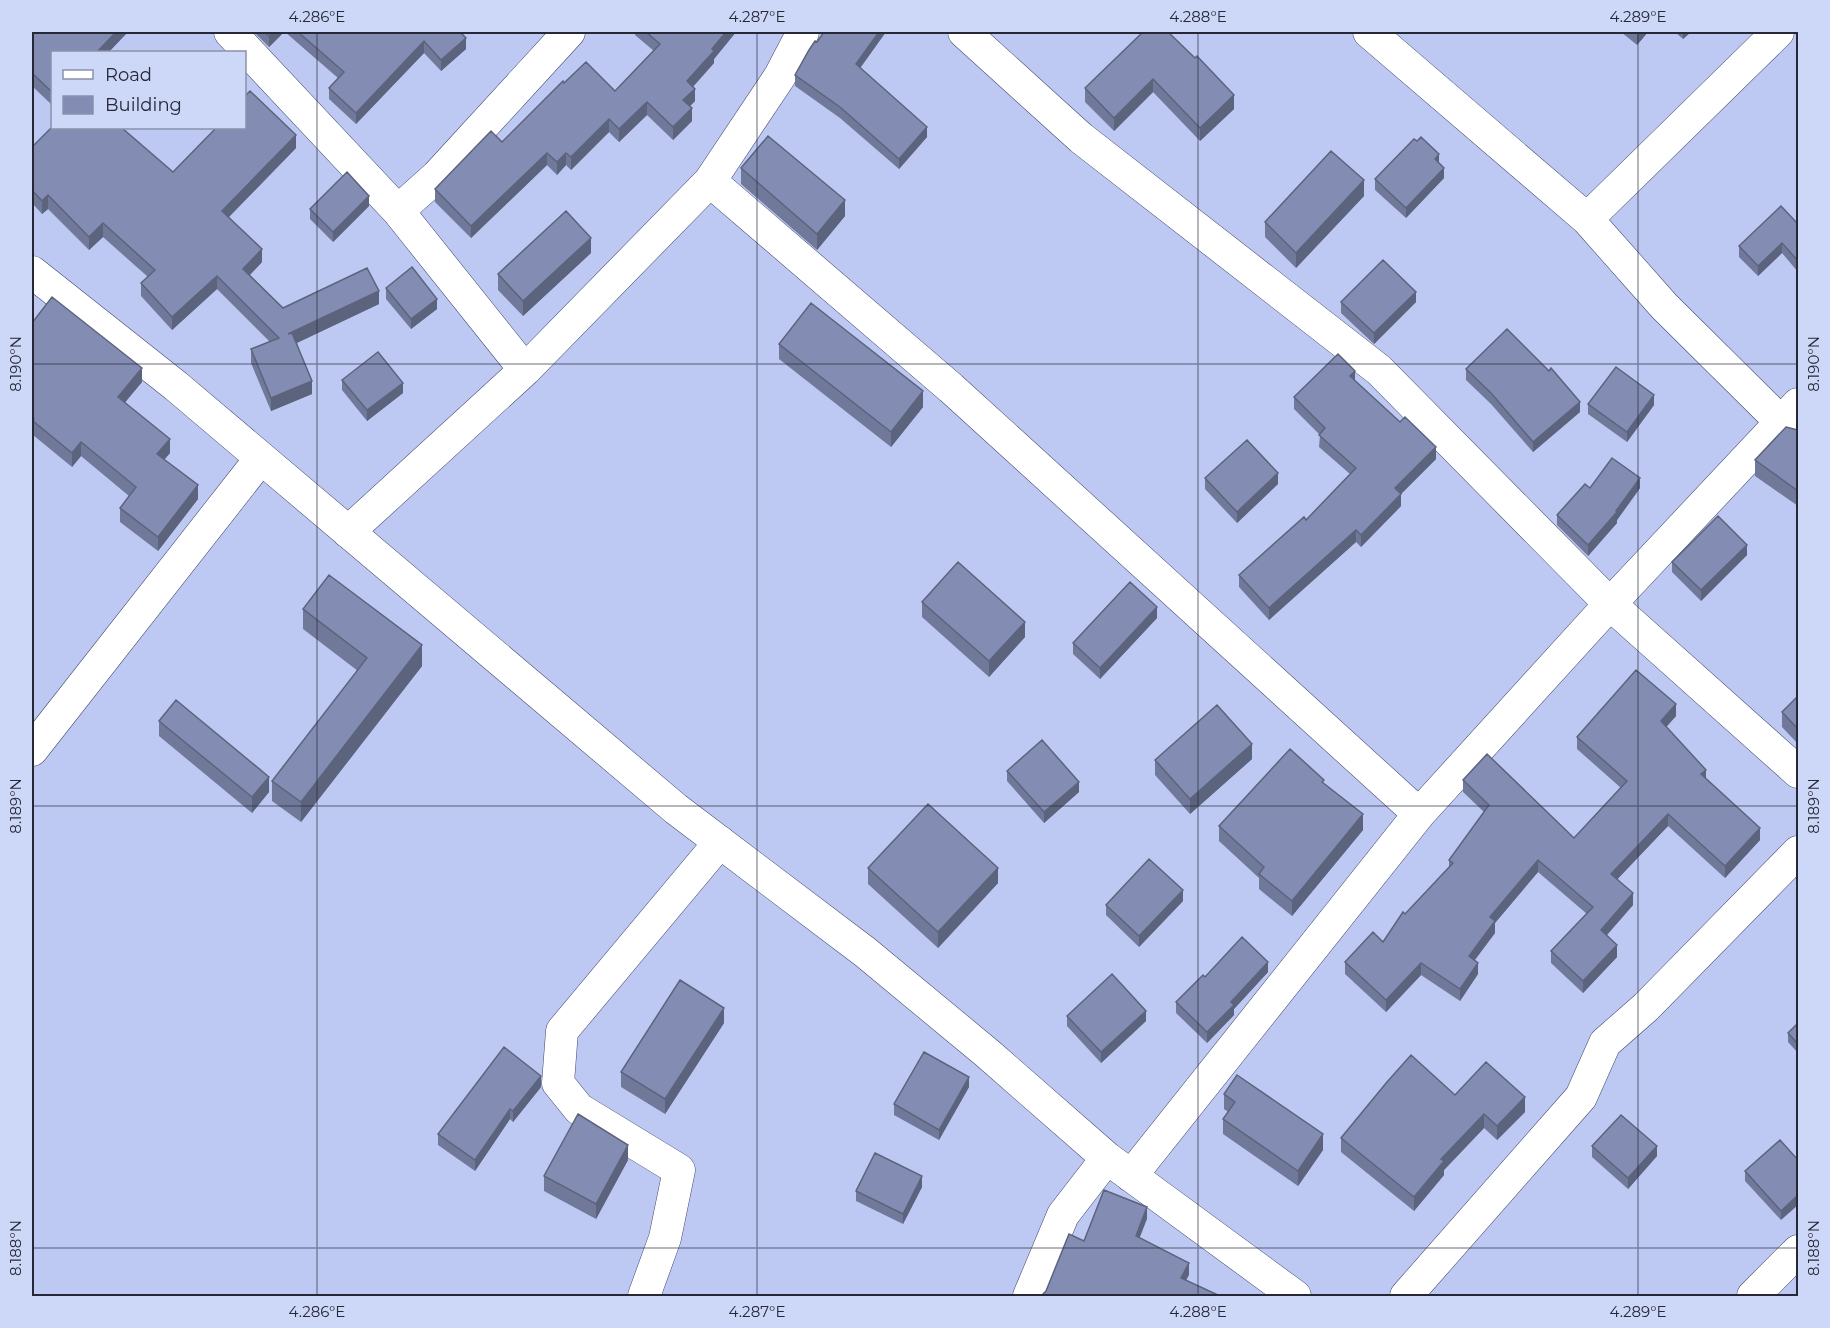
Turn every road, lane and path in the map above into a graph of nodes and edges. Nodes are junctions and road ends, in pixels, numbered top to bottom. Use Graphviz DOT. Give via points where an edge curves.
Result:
graph roads {
  1 [pos="230,32"];
  2 [pos="570,32"];
  3 [pos="802,32"];
  4 [pos="964,32"];
  5 [pos="1369,32"];
  6 [pos="1778,32"];
  7 [pos="710,182"];
  8 [pos="398,211"];
  9 [pos="1587,219"];
  10 [pos="37,287"];
  11 [pos="525,370"];
  12 [pos="1793,418"];
  13 [pos="261,458"];
  14 [pos="348,532"];
  15 [pos="1610,604"];
  16 [pos="32,750"];
  17 [pos="1798,772"];
  18 [pos="1419,814"];
  19 [pos="720,842"];
  20 [pos="1798,852"];
  21 [pos="1119,1167"];
  22 [pos="1798,1251"];
  23 [pos="644,1296"];
  24 [pos="1029,1296"];
  25 [pos="1295,1296"];
  26 [pos="1406,1296"];
  27 [pos="1753,1296"];
  1 -- 8 [label="street"];
  2 -- 8 [label="street" via="437,176"];
  3 -- 7 [label="street" via="780,76"];
  4 -- 15 [label="street" via="1081,138 1379,370"];
  5 -- 9 [label="street"];
  6 -- 9 [label="street"];
  7 -- 11 [label="street"];
  7 -- 18 [label="street" via="951,388"];
  8 -- 11 [label="street"];
  9 -- 12 [label="street" via="1664,306"];
  10 -- 13 [label="street" via="176,386"];
  11 -- 14 [label="street"];
  12 -- 15 [label="street"];
  13 -- 14 [label="street"];
  13 -- 16 [label="street"];
  14 -- 19 [label="street"];
  15 -- 17 [label="street"];
  15 -- 18 [label="street"];
  18 -- 21 [label="street"];
  19 -- 21 [label="street" via="874,959"];
  19 -- 23 [label="street" via="562,1031 558,1083 579,1109 679,1170 665,1238"];
  20 -- 26 [label="street" via="1646,1007 1605,1043 1581,1097"];
  21 -- 24 [label="street" via="1063,1215"];
  21 -- 25 [label="street"];
  22 -- 27 [label="street"];
}
